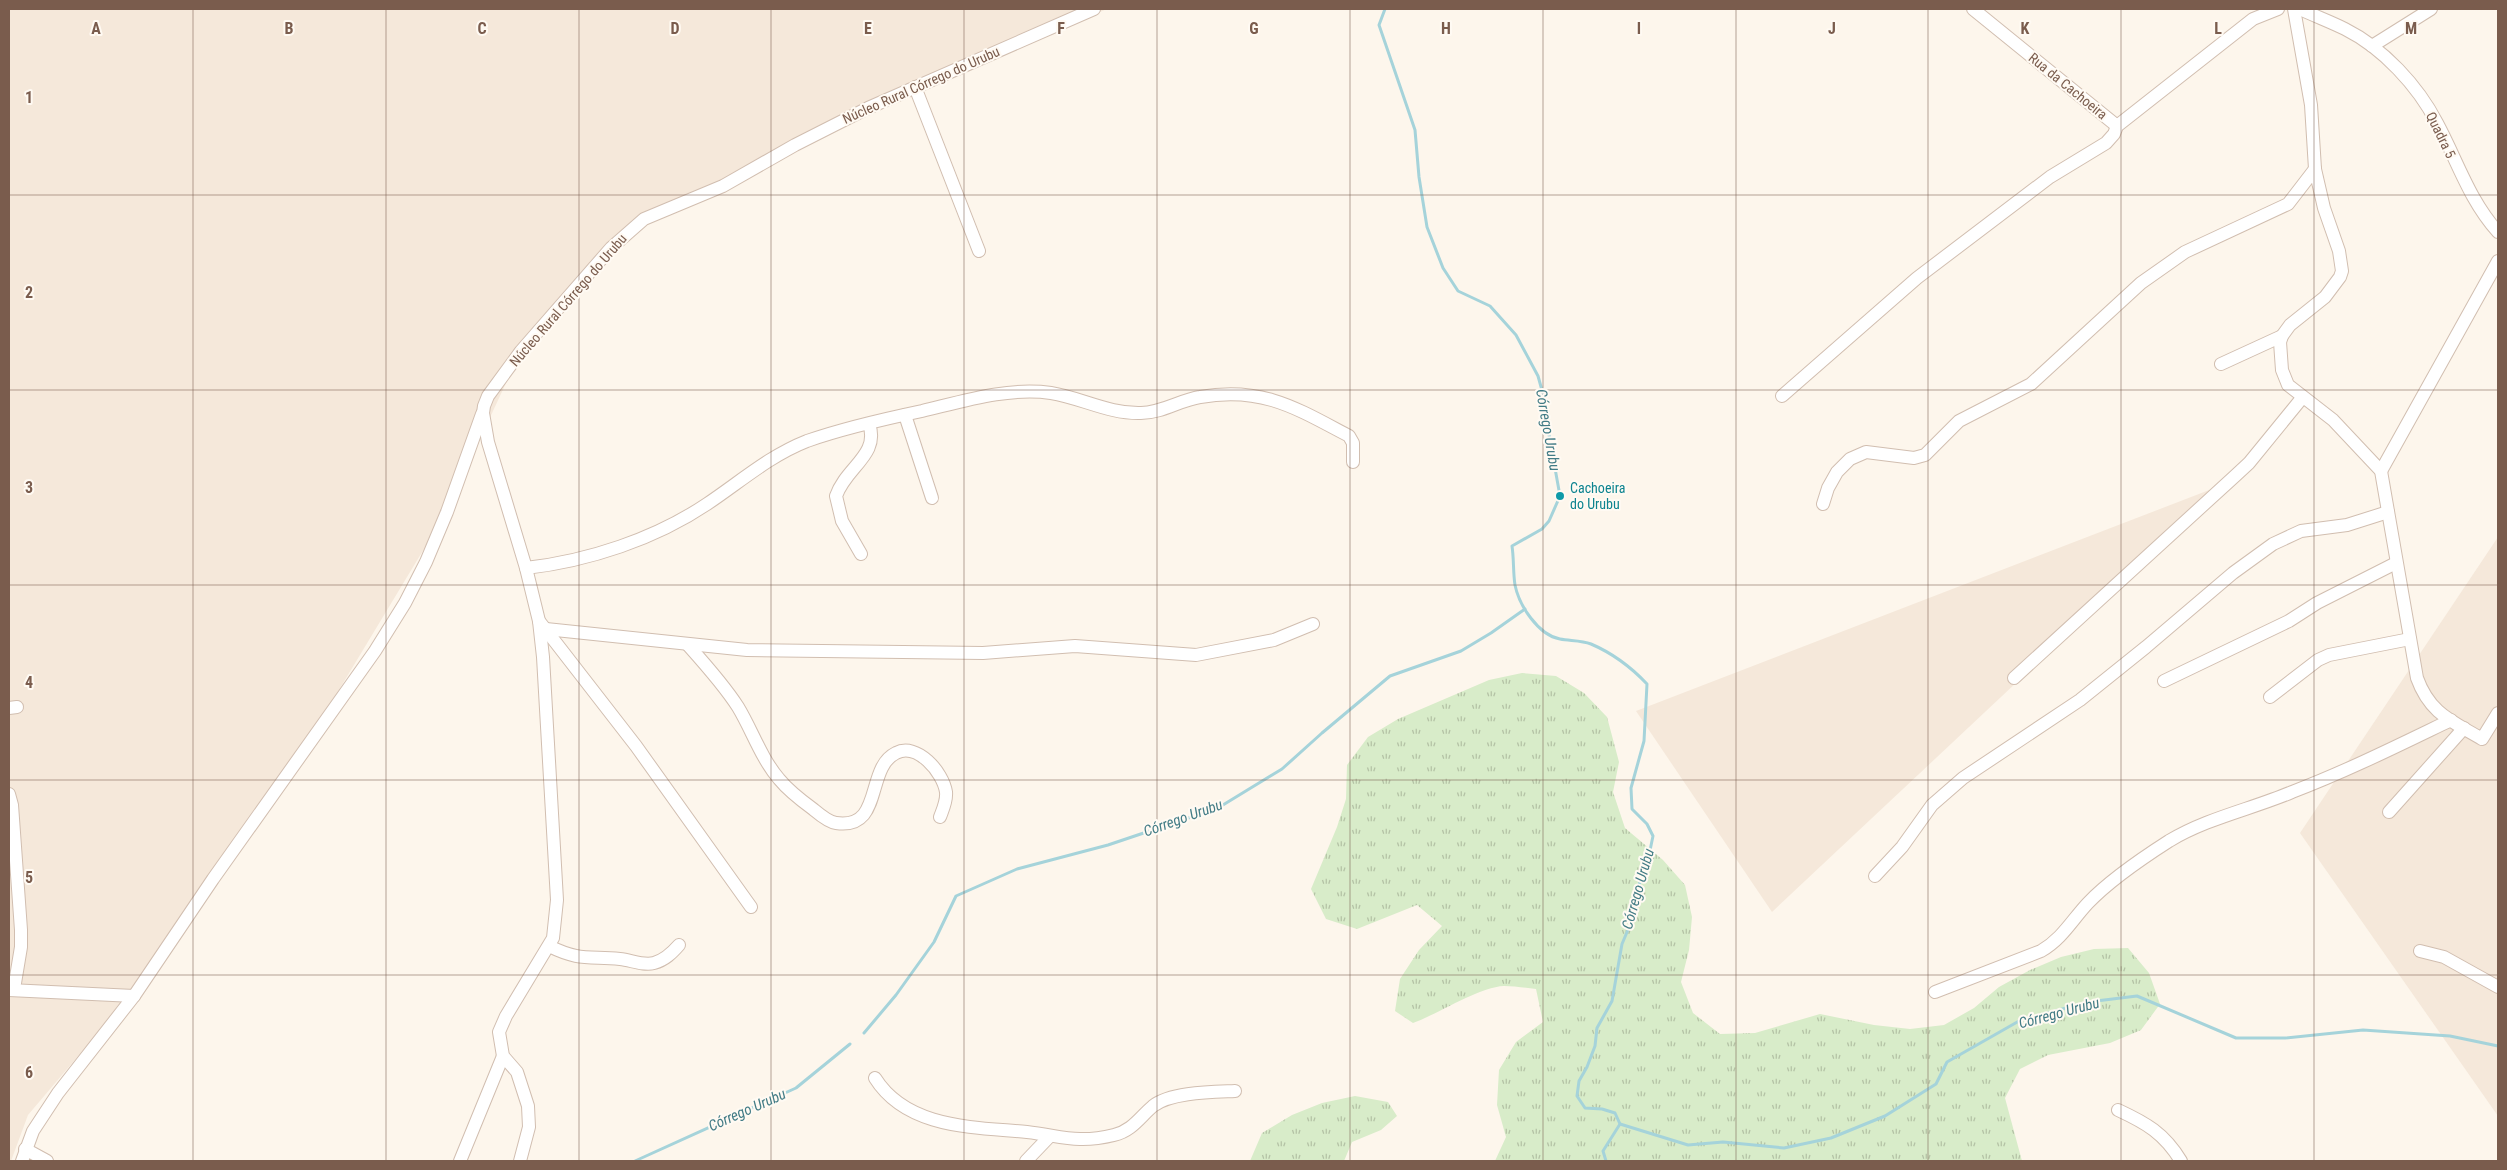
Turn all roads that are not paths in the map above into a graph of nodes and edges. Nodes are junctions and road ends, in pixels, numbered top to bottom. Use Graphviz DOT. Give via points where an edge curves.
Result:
graph roads {
  1 [pos="1094,9"];
  2 [pos="1973,9"];
  3 [pos="2278,9"];
  4 [pos="2294,9"];
  5 [pos="2300,9"];
  6 [pos="2431,9"];
  7 [pos="2372,46"];
  8 [pos="915,88"];
  9 [pos="2117,126"];
  10 [pos="2315,168"];
  11 [pos="2498,232"];
  12 [pos="979,251"];
  13 [pos="2498,261"];
  14 [pos="2282,336"];
  15 [pos="2220,364"];
  16 [pos="1782,396"];
  17 [pos="2302,398"];
  18 [pos="482,413"];
  19 [pos="905,415"];
  20 [pos="869,424"];
  21 [pos="1352,462"];
  22 [pos="2381,471"];
  23 [pos="932,498"];
  24 [pos="1823,504"];
  25 [pos="2388,512"];
  26 [pos="861,554"];
  27 [pos="2396,562"];
  28 [pos="526,568"];
  29 [pos="1313,624"];
  30 [pos="542,625"];
  31 [pos="2410,639"];
  32 [pos="688,645"];
  33 [pos="2014,678"];
  34 [pos="2164,681"];
  35 [pos="2270,697"];
  36 [pos="2498,713"];
  37 [pos="2451,720"];
  38 [pos="2464,728"];
  39 [pos="9,794"];
  40 [pos="2389,812"];
  41 [pos="940,817"];
  42 [pos="1875,876"];
  43 [pos="751,907"];
  44 [pos="679,945"];
  45 [pos="549,946"];
  46 [pos="2420,950"];
  47 [pos="2498,987"];
  48 [pos="11,989"];
  49 [pos="1934,992"];
  50 [pos="134,996"];
  51 [pos="503,1056"];
  52 [pos="875,1078"];
  53 [pos="1235,1091"];
  54 [pos="2118,1110"];
  55 [pos="1049,1137"];
  56 [pos="23,1158"];
  57 [pos="47,1161"];
  58 [pos="460,1161"];
  59 [pos="520,1161"];
  60 [pos="1026,1161"];
  61 [pos="2181,1161"];
  1 -- 8 [label="street, Núcleo Rural Córrego do Urubu"];
  2 -- 9 [label="street, Rua da Cachoeira"];
  3 -- 9 [label="street" via="2254,20"];
  4 -- 10 [label="street" via="2311,105"];
  5 -- 7 [label="street, Quadra 5"];
  6 -- 7 [label="street"];
  7 -- 11 [label="street, Quadra 5" via="2427,105 2471,192"];
  8 -- 12 [label="street"];
  8 -- 18 [label="street, Núcleo Rural Córrego do Urubu" via="828,128 723,186 644,219 611,248 521,351 488,396"];
  9 -- 16 [label="street" via="2106,143 2050,178 1917,278"];
  10 -- 14 [label="street" via="2342,271 2325,297 2290,325"];
  10 -- 24 [label="street" via="2288,204 2185,252 2140,283 2031,384 1959,421 1925,455 1914,458 1866,452 1850,459 1837,472"];
  13 -- 22 [label="street"];
  14 -- 15 [label="street"];
  14 -- 17 [label="street" via="2280,358 2284,378"];
  17 -- 22 [label="street" via="2333,420"];
  17 -- 33 [label="street" via="2236,476"];
  18 -- 28 [label="street"];
  18 -- 50 [label="street, Núcleo Rural Córrego do Urubu" via="444,519 405,603 370,659"];
  19 -- 20 [label="street"];
  19 -- 21 [label="street" via="1020,391 1052,394 1125,413 1144,414 1197,397 1243,394 1282,401 1349,436 1353,443"];
  19 -- 23 [label="street"];
  20 -- 26 [label="street" via="872,434 870,449 845,477 836,496 842,520"];
  20 -- 28 [label="street" via="807,441 777,456 706,505 668,526 590,555"];
  22 -- 25 [label="street"];
  25 -- 27 [label="street"];
  25 -- 42 [label="street" via="2342,526 2290,534 2273,544 2080,700 1963,778 1932,805 1902,847"];
  27 -- 31 [label="street"];
  27 -- 34 [label="street" via="2289,621"];
  28 -- 30 [label="street"];
  29 -- 32 [label="street" via="1274,640 1196,655 1075,646 983,653 747,650"];
  30 -- 32 [label="street"];
  30 -- 43 [label="street" via="636,746"];
  30 -- 45 [label="street" via="557,900 553,938"];
  31 -- 35 [label="street" via="2329,655"];
  31 -- 37 [label="street" via="2422,691 2435,711"];
  32 -- 41 [label="street" via="737,706 780,780 821,816 834,823 848,823 859,818 872,800 879,772 888,758 911,750 925,758 940,776 946,792"];
  36 -- 38 [label="street" via="2482,739"];
  37 -- 38 [label="street"];
  37 -- 49 [label="street" via="2352,768 2198,826 2170,840 2088,903 2054,943"];
  38 -- 40 [label="street"];
  39 -- 48 [label="street" via="21,930 21,947"];
  44 -- 45 [label="street" via="668,957 654,963 568,956"];
  45 -- 51 [label="street" via="499,1032"];
  46 -- 47 [label="street" via="2444,957"];
  48 -- 50 [label="street"];
  50 -- 56 [label="street, Núcleo Rural Córrego do Urubu" via="58,1093 33,1131"];
  51 -- 58 [label="street"];
  51 -- 59 [label="street" via="517,1072 528,1106 529,1127"];
  52 -- 55 [label="street" via="887,1095 944,1123"];
  53 -- 55 [label="street" via="1165,1100 1126,1131 1116,1135 1080,1140"];
  54 -- 61 [label="street" via="2149,1125 2169,1143"];
  55 -- 60 [label="street"];
  56 -- 57 [label="street"];
}
